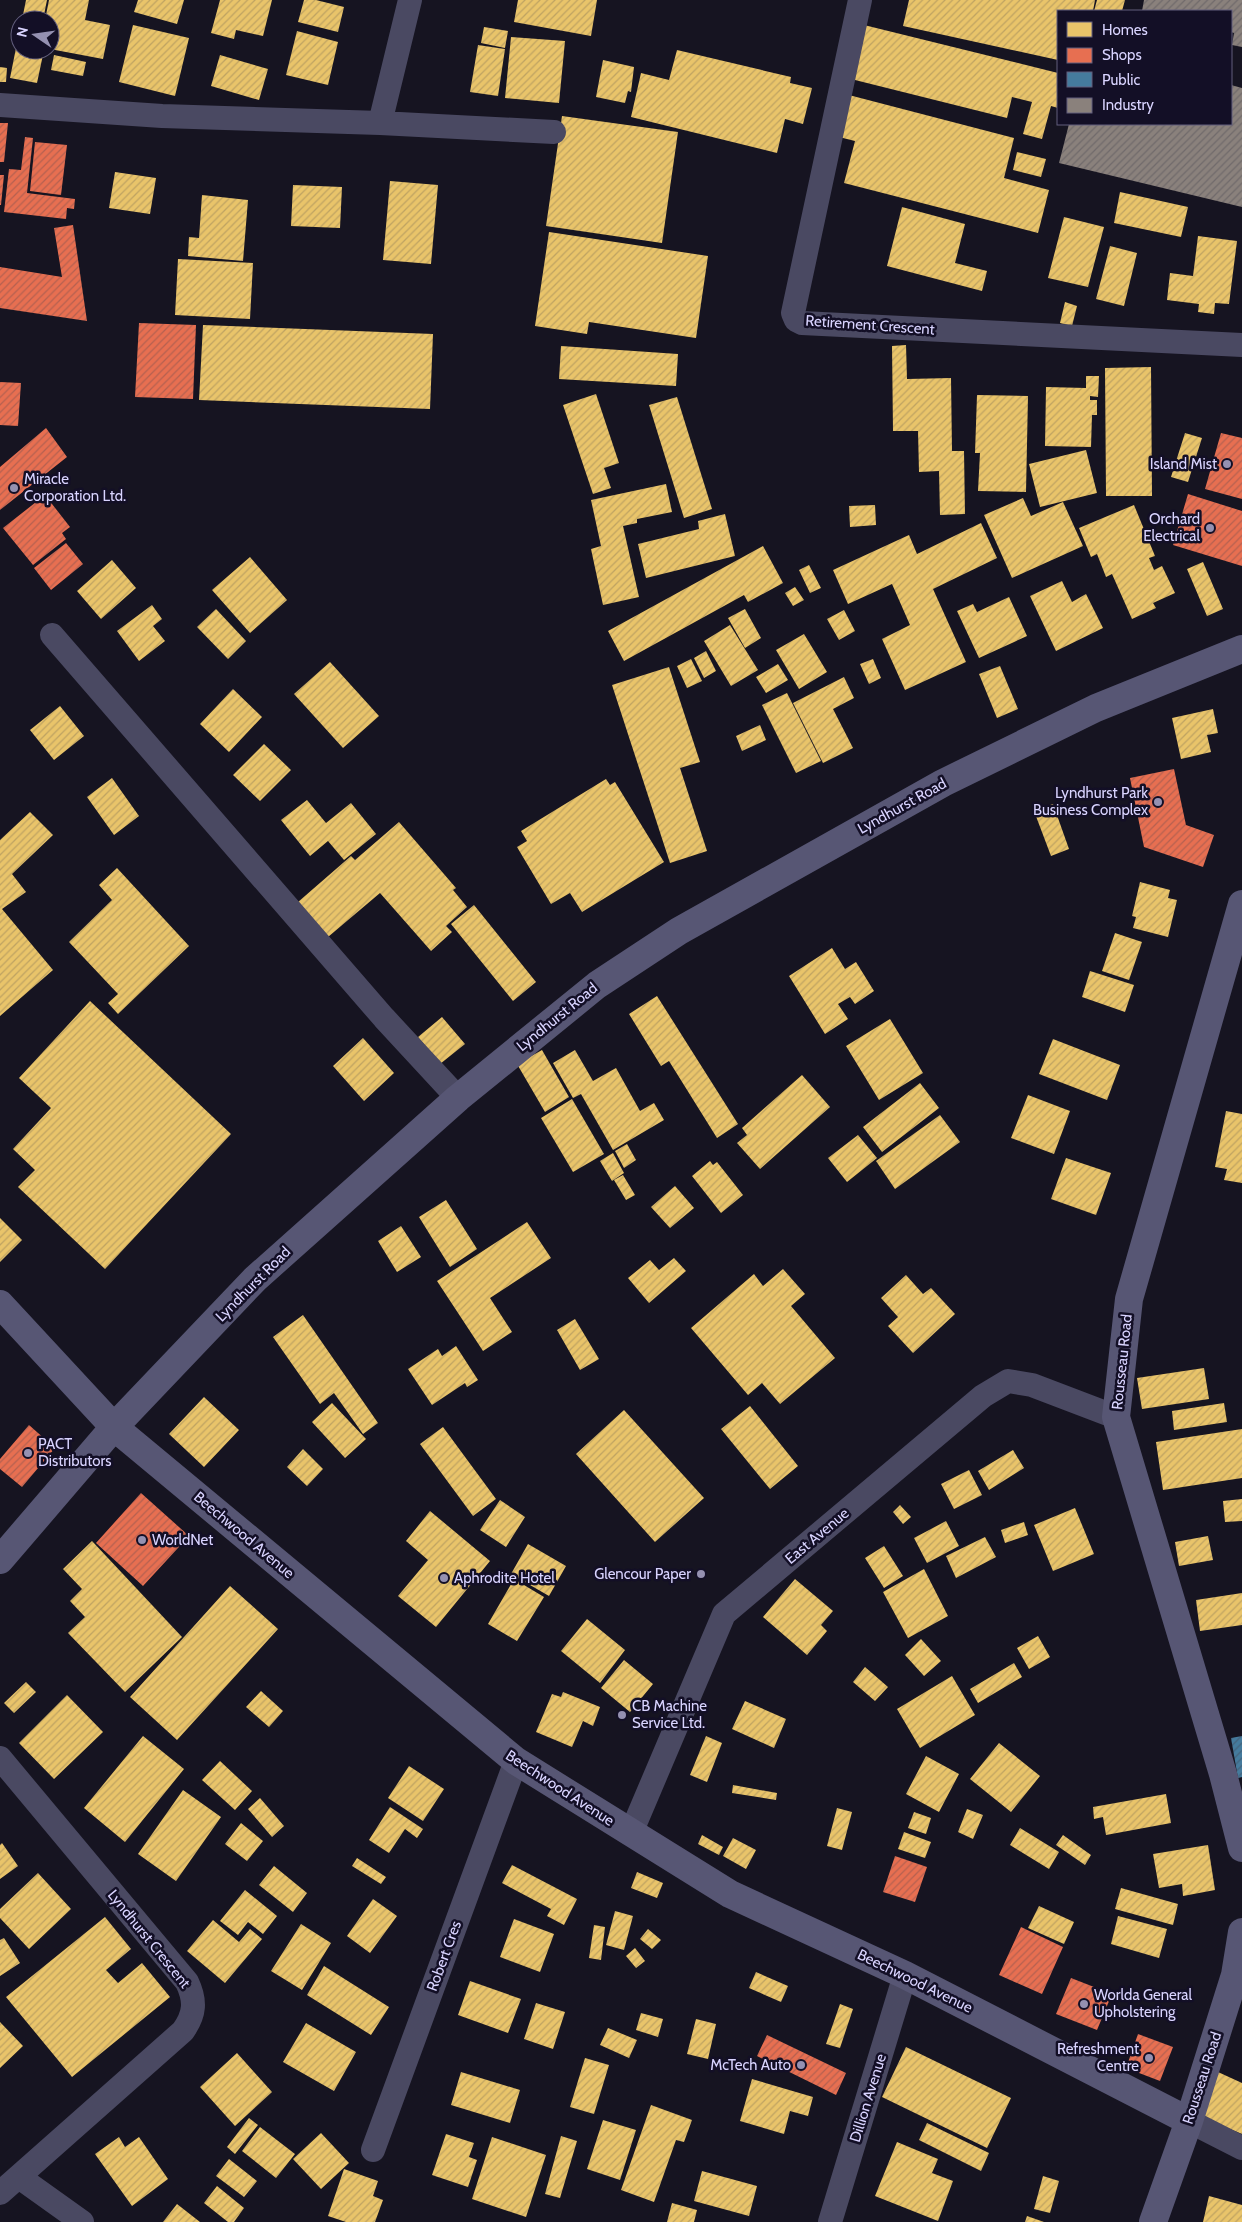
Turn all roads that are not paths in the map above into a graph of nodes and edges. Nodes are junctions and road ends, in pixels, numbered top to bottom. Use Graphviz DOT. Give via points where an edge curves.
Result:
graph roads {
  1 [pos="410,0"];
  2 [pos="860,0"];
  3 [pos="0,105"];
  4 [pos="380,123"];
  5 [pos="554,132"];
  6 [pos="1242,346"];
  7 [pos="52,635"];
  8 [pos="1242,649"];
  9 [pos="1242,904"];
  10 [pos="458,1098"];
  11 [pos="0,1304"];
  12 [pos="1116,1417"];
  13 [pos="114,1427"];
  14 [pos="0,1560"];
  15 [pos="0,1758"];
  16 [pos="516,1761"];
  17 [pos="631,1833"];
  18 [pos="1242,1848"];
  19 [pos="1242,1932"];
  20 [pos="905,1975"];
  21 [pos="1189,2122"];
  22 [pos="1242,2148"];
  23 [pos="373,2150"];
  24 [pos="19,2177"];
  25 [pos="0,2193"];
  26 [pos="82,2222"];
  27 [pos="830,2222"];
  28 [pos="1153,2222"];
  1 -- 4 [label="street"];
  2 -- 6 [label="street, Retirement Crescent" via="793,313 796,320 802,323"];
  3 -- 4 [label="street" via="162,116"];
  4 -- 5 [label="street"];
  7 -- 10 [label="street" via="384,1018"];
  8 -- 10 [label="street, Lyndhurst Road" via="1096,708 943,783 679,931 596,985"];
  9 -- 12 [label="street, Rousseau Road" via="1129,1299"];
  10 -- 13 [label="street, Lyndhurst Road" via="255,1279"];
  11 -- 13 [label="street, Beechwood Avenue"];
  12 -- 17 [label="street, East Avenue" via="1032,1385 1008,1381 983,1396 724,1614"];
  12 -- 18 [label="street, Rousseau Road" via="1221,1765"];
  13 -- 14 [label="street, Lyndhurst Road"];
  13 -- 16 [label="street, Beechwood Avenue"];
  15 -- 24 [label="street, Lyndhurst Crescent" via="187,1982 194,2007 183,2031"];
  16 -- 17 [label="street, Beechwood Avenue"];
  16 -- 23 [label="street, Robert Cres"];
  17 -- 20 [label="street, Beechwood Avenue" via="730,1894"];
  19 -- 21 [label="street, Rousseau Road" via="1235,1975"];
  20 -- 21 [label="street, Beechwood Avenue"];
  20 -- 27 [label="street, Dillion Avenue"];
  21 -- 22 [label="street"];
  21 -- 28 [label="street, Rousseau Road"];
  24 -- 25 [label="street, Lyndhurst Crescent"];
  24 -- 26 [label="street"];
}
